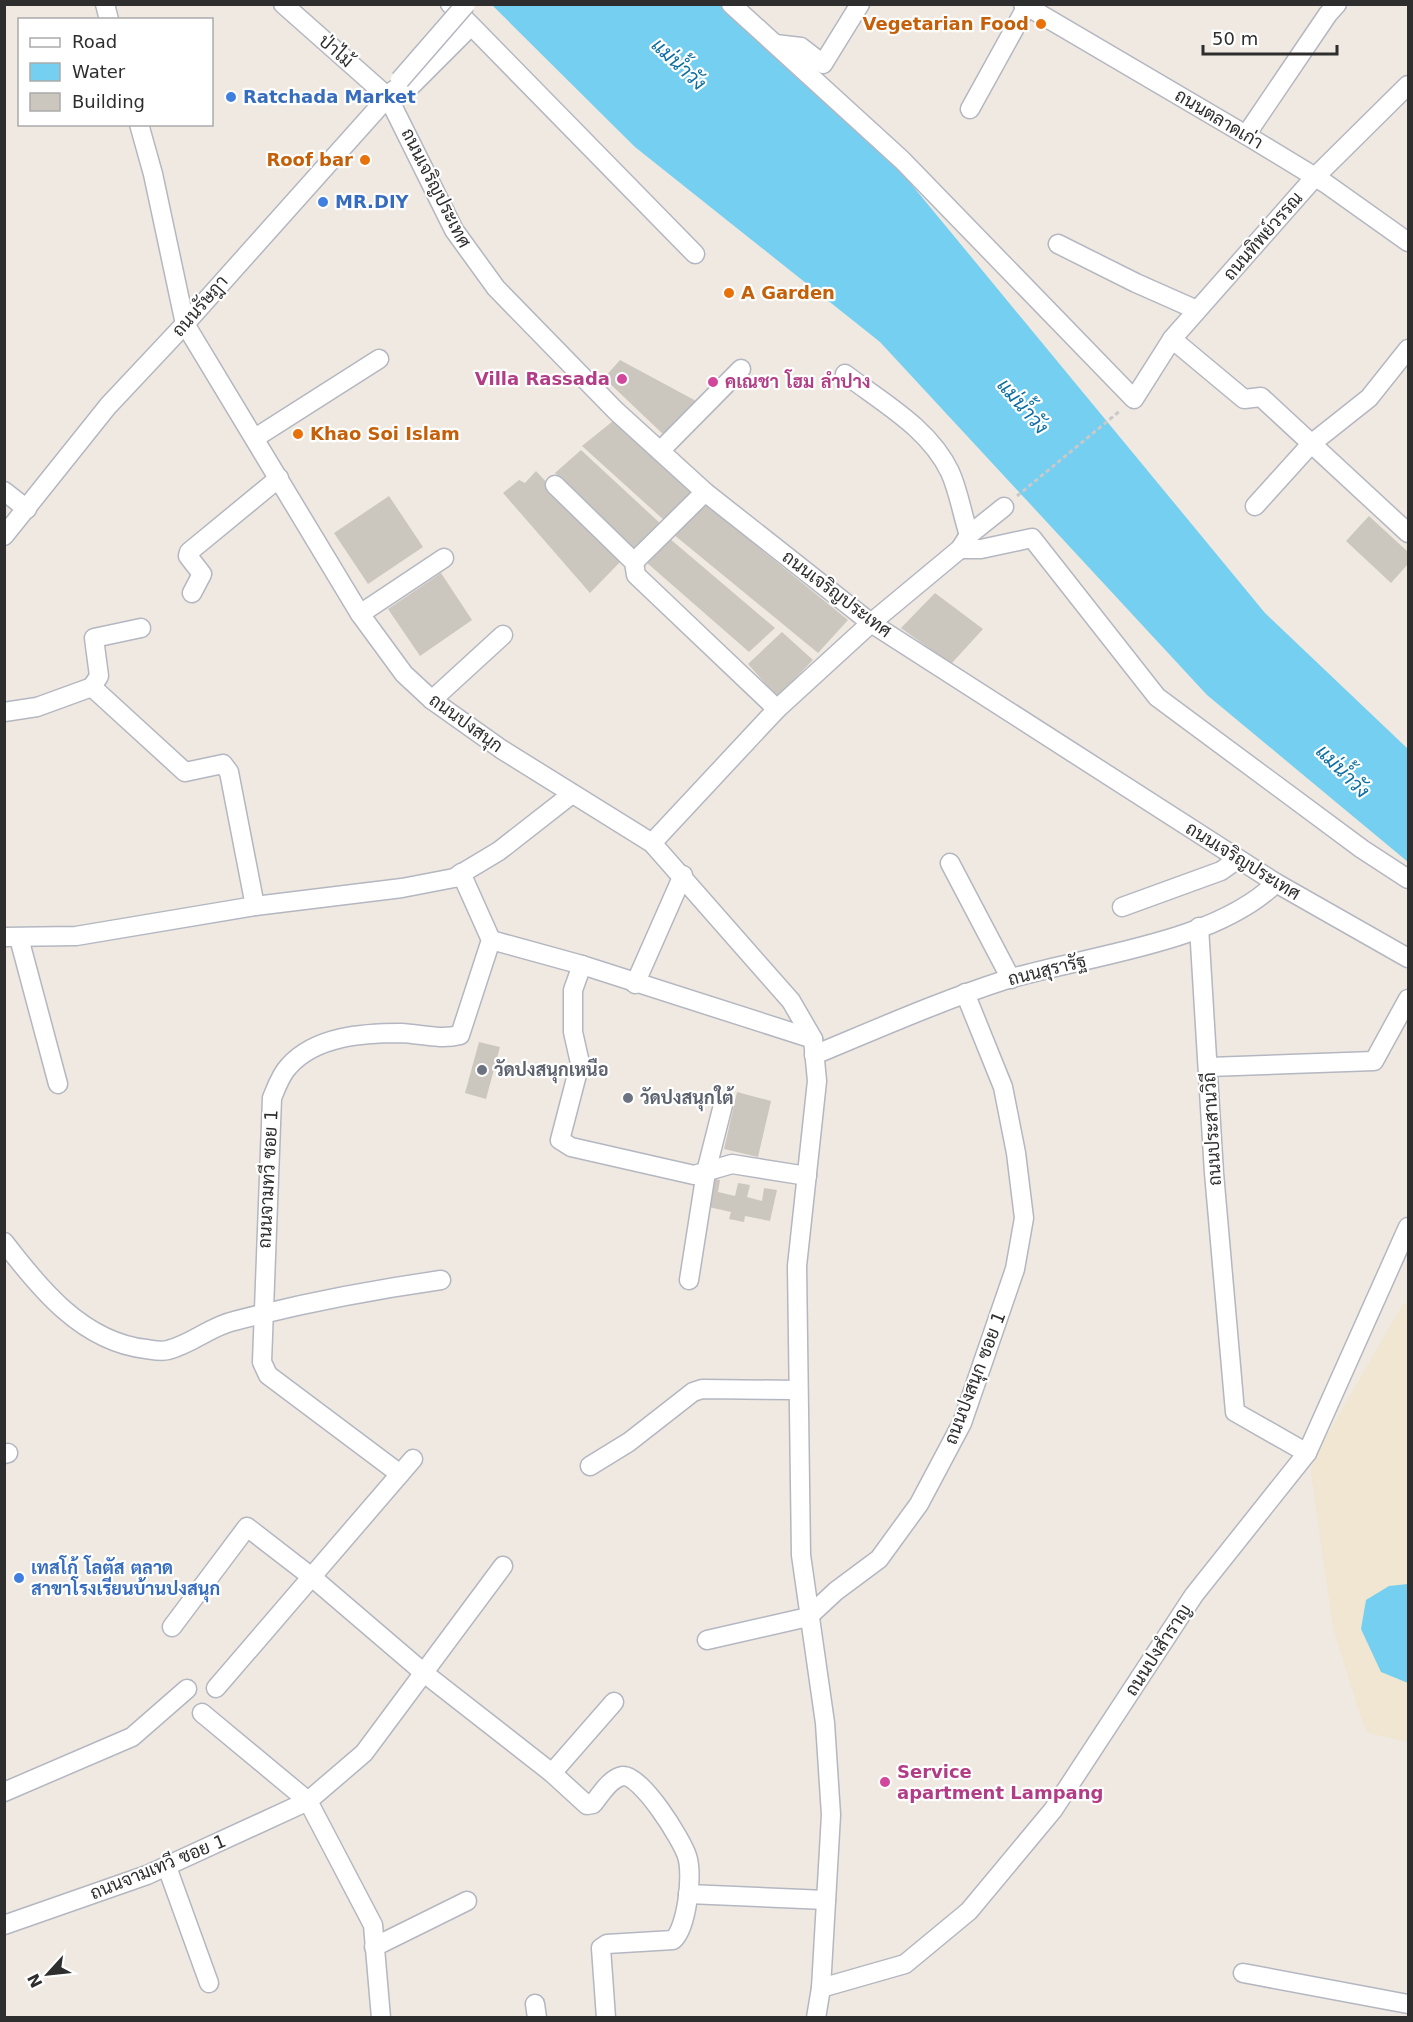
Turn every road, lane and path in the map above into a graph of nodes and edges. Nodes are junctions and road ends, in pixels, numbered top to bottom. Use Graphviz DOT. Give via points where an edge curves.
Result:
graph roads {
  1 [pos="283,4"];
  2 [pos="450,4"];
  3 [pos="466,4"];
  4 [pos="731,4"];
  5 [pos="860,4"];
  6 [pos="1337,4"];
  7 [pos="1026,5"];
  8 [pos="471,26"];
  9 [pos="775,44"];
  10 [pos="1408,85"];
  11 [pos="388,97"];
  12 [pos="970,109"];
  13 [pos="140,126"];
  14 [pos="1246,135"];
  15 [pos="1314,178"];
  16 [pos="1408,242"];
  17 [pos="1058,244"];
  18 [pos="695,254"];
  19 [pos="1197,310"];
  20 [pos="185,324"];
  21 [pos="1172,339"];
  22 [pos="1408,349"];
  23 [pos="379,359"];
  24 [pos="741,369"];
  25 [pos="845,374"];
  26 [pos="1134,399"];
  27 [pos="255,438"];
  28 [pos="1311,444"];
  29 [pos="660,451"];
  30 [pos="279,478"];
  31 [pos="555,485"];
  32 [pos="4,491"];
  33 [pos="705,492"];
  34 [pos="1255,506"];
  35 [pos="1004,507"];
  36 [pos="27,509"];
  37 [pos="1408,533"];
  38 [pos="4,536"];
  39 [pos="964,542"];
  40 [pos="444,558"];
  41 [pos="634,562"];
  42 [pos="192,593"];
  43 [pos="360,614"];
  44 [pos="871,623"];
  45 [pos="141,628"];
  46 [pos="503,635"];
  47 [pos="92,687"];
  48 [pos="432,700"];
  49 [pos="777,709"];
  50 [pos="4,712"];
  51 [pos="572,794"];
  52 [pos="652,843"];
  53 [pos="1238,859"];
  54 [pos="950,863"];
  55 [pos="461,873"];
  56 [pos="683,875"];
  57 [pos="1408,879"];
  58 [pos="1276,883"];
  59 [pos="255,906"];
  60 [pos="1122,907"];
  61 [pos="1199,927"];
  62 [pos="12,938"];
  63 [pos="491,940"];
  64 [pos="1408,958"];
  65 [pos="582,965"];
  66 [pos="1011,979"];
  67 [pos="635,984"];
  68 [pos="965,993"];
  69 [pos="1408,999"];
  70 [pos="814,1047"];
  71 [pos="1209,1066"];
  72 [pos="58,1084"];
  73 [pos="723,1105"];
  74 [pos="706,1172"];
  75 [pos="807,1176"];
  76 [pos="1408,1227"];
  77 [pos="4,1242"];
  78 [pos="441,1280"];
  79 [pos="689,1280"];
  80 [pos="262,1314"];
  81 [pos="798,1390"];
  82 [pos="1307,1453"];
  83 [pos="413,1459"];
  84 [pos="590,1466"];
  85 [pos="400,1474"];
  86 [pos="503,1566"];
  87 [pos="313,1578"];
  88 [pos="808,1617"];
  89 [pos="172,1627"];
  90 [pos="707,1640"];
  91 [pos="424,1673"];
  92 [pos="216,1688"];
  93 [pos="187,1689"];
  94 [pos="615,1702"];
  95 [pos="202,1713"];
  96 [pos="552,1773"];
  97 [pos="4,1792"];
  98 [pos="308,1801"];
  99 [pos="167,1867"];
  100 [pos="688,1894"];
  101 [pos="826,1900"];
  102 [pos="467,1901"];
  103 [pos="4,1925"];
  104 [pos="374,1947"];
  105 [pos="1243,1973"];
  106 [pos="209,1983"];
  107 [pos="821,1988"];
  108 [pos="1408,2004"];
  109 [pos="381,2018"];
  110 [pos="606,2018"];
  111 [pos="816,2018"];
  1 -- 11 [label="street, ป่าไม้"];
  2 -- 8 [label="street"];
  3 -- 11 [label="street, ถนนรัษฎา, bridge"];
  4 -- 9 [label="street"];
  5 -- 9 [label="street" via="823,64 801,47"];
  6 -- 14 [label="street"];
  7 -- 12 [label="street"];
  7 -- 14 [label="street, ถนนตลาดเก่า"];
  8 -- 11 [label="street" via="409,88"];
  8 -- 18 [label="street"];
  9 -- 26 [label="street" via="902,160"];
  10 -- 15 [label="street, ถนนทิพย์วรรณ"];
  11 -- 20 [label="street, ถนนรัษฎา"];
  11 -- 29 [label="street, ถนนเจริญประเทศ" via="454,230 496,288"];
  13 -- 20 [label="street, ถนนปงสนุก"];
  14 -- 15 [label="street, ถนนตลาดเก่า"];
  15 -- 16 [label="street, ถนนตลาดเก่า"];
  15 -- 19 [label="street, ถนนทิพย์วรรณ"];
  17 -- 19 [label="street"];
  19 -- 21 [label="street, ถนนทิพย์วรรณ"];
  20 -- 27 [label="street, ถนนปงสนุก"];
  20 -- 36 [label="street, ถนนรัษฎา" via="108,406"];
  21 -- 26 [label="street, ถนนทิพย์วรรณ"];
  21 -- 28 [label="street" via="1245,399 1261,398"];
  22 -- 28 [label="street" via="1369,398"];
  23 -- 27 [label="street"];
  24 -- 29 [label="street"];
  25 -- 39 [label="street" via="918,429 937,449 954,483"];
  26 -- 35 [label="path"];
  27 -- 30 [label="street, ถนนปงสนุก"];
  28 -- 34 [label="street"];
  28 -- 37 [label="street"];
  29 -- 33 [label="street, ถนนเจริญประเทศ"];
  30 -- 42 [label="street" via="189,552 202,574"];
  30 -- 43 [label="street, ถนนปงสนุก"];
  31 -- 41 [label="street"];
  32 -- 36 [label="street"];
  33 -- 41 [label="street"];
  33 -- 44 [label="street, ถนนเจริญประเทศ"];
  35 -- 39 [label="street"];
  36 -- 38 [label="street, ถนนรัษฎา"];
  39 -- 44 [label="street"];
  39 -- 57 [label="street" via="981,549 1032,538 1157,697"];
  40 -- 43 [label="street"];
  41 -- 49 [label="street" via="636,575"];
  43 -- 48 [label="street, ถนนปงสนุก" via="404,674"];
  44 -- 49 [label="street"];
  44 -- 53 [label="street, ถนนเจริญประเทศ"];
  45 -- 47 [label="street" via="94,638 99,676"];
  46 -- 48 [label="street"];
  47 -- 50 [label="street" via="37,707"];
  47 -- 59 [label="street" via="185,772 223,764 229,772"];
  48 -- 51 [label="street, ถนนปงสนุก"];
  49 -- 52 [label="street"];
  51 -- 52 [label="street, ถนนปงสนุก"];
  51 -- 55 [label="street" via="499,851"];
  52 -- 56 [label="street, ถนนปงสนุก"];
  53 -- 58 [label="street, ถนนเจริญประเทศ"];
  53 -- 60 [label="street" via="1221,870"];
  54 -- 66 [label="street"];
  55 -- 59 [label="street" via="454,878 402,888"];
  55 -- 63 [label="street"];
  56 -- 67 [label="street"];
  56 -- 70 [label="street, ถนนปงสนุก" via="791,1001"];
  58 -- 61 [label="street, ถนนสุรารัฐ" via="1232,916"];
  58 -- 64 [label="street, ถนนเจริญประเทศ"];
  59 -- 62 [label="street" via="76,936"];
  61 -- 66 [label="street, ถนนสุรารัฐ"];
  61 -- 71 [label="street, ถนนประสานวิถี"];
  62 -- 72 [label="street"];
  63 -- 65 [label="street"];
  63 -- 80 [label="street, ถนนจามทวี ซอย 1" via="460,1035 347,1036 309,1049 288,1066 272,1098"];
  65 -- 67 [label="street"];
  65 -- 74 [label="street" via="573,990 573,1032 580,1063 560,1140 571,1147 694,1175"];
  66 -- 68 [label="street, ถนนสุรารัฐ"];
  67 -- 70 [label="street" via="692,1008"];
  68 -- 70 [label="street, ถนนสุรารัฐ"];
  68 -- 88 [label="street, ถนนปงสนุก ซอย 1" via="1003,1087 1016,1153 1024,1218 1015,1269 962,1423 920,1504 879,1559"];
  69 -- 71 [label="street" via="1374,1061"];
  70 -- 75 [label="street" via="817,1081"];
  71 -- 82 [label="street, ถนนประสานวิถี" via="1235,1412"];
  73 -- 74 [label="street"];
  74 -- 75 [label="street" via="732,1164"];
  74 -- 79 [label="street"];
  75 -- 81 [label="street" via="797,1266"];
  76 -- 82 [label="street, ถนนปงสำราญ"];
  77 -- 80 [label="street" via="64,1310 102,1338 137,1348 165,1351 194,1342 223,1323"];
  78 -- 80 [label="street" via="338,1296"];
  80 -- 85 [label="street, ถนนจามทวี ซอย 1" via="262,1362 268,1375"];
  81 -- 84 [label="street" via="702,1389"];
  81 -- 88 [label="street" via="801,1555"];
  82 -- 107 [label="street, ถนนปงสำราญ" via="1194,1595 1053,1810 969,1911 905,1964"];
  83 -- 85 [label="street"];
  85 -- 87 [label="street"];
  86 -- 91 [label="street, ถนนจามเทวี ซอย 1"];
  87 -- 89 [label="street" via="247,1527"];
  87 -- 91 [label="street"];
  87 -- 92 [label="street"];
  88 -- 90 [label="street"];
  88 -- 101 [label="street" via="825,1723 831,1815"];
  91 -- 96 [label="street"];
  91 -- 98 [label="street, ถนนจามเทวี ซอย 1" via="364,1753"];
  93 -- 97 [label="street" via="132,1737"];
  94 -- 96 [label="street"];
  95 -- 98 [label="street"];
  96 -- 100 [label="street" via="587,1805 593,1804 619,1777 627,1776 646,1791 687,1855"];
  98 -- 99 [label="street, ถนนจามเทวี ซอย 1"];
  98 -- 104 [label="street" via="373,1925"];
  99 -- 103 [label="street, ถนนจามเทวี ซอย 1"];
  99 -- 106 [label="street"];
  100 -- 101 [label="street"];
  100 -- 110 [label="street" via="680,1934 673,1940 607,1944 601,1948"];
  101 -- 107 [label="street"];
  102 -- 104 [label="street"];
  104 -- 109 [label="street"];
  105 -- 108 [label="street"];
  107 -- 111 [label="street"];
}
